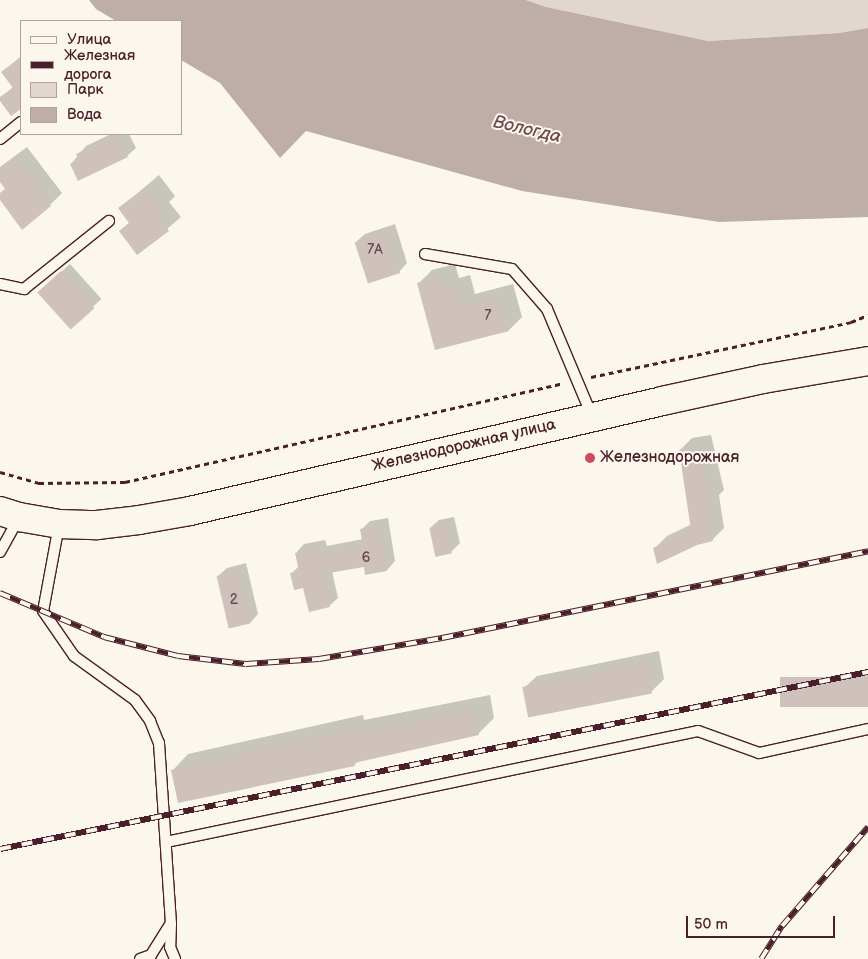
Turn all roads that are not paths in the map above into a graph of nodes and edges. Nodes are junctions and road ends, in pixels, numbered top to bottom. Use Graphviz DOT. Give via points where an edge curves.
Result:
graph roads {
  1 [pos="20,123"];
  2 [pos="0,139"];
  3 [pos="110,221"];
  4 [pos="425,254"];
  5 [pos="0,284"];
  6 [pos="868,361"];
  7 [pos="592,417"];
  8 [pos="10,514"];
  9 [pos="59,524"];
  10 [pos="0,552"];
  11 [pos="868,729"];
  12 [pos="166,842"];
  13 [pos="171,924"];
  14 [pos="140,959"];
  15 [pos="175,959"];
  1 -- 2 [label="lane"];
  3 -- 5 [label="lane" via="24,289"];
  4 -- 7 [label="lane" via="512,269 547,309"];
  6 -- 7 [label="main road, Железнодорожная улица" via="763,379"];
  7 -- 9 [label="main road, Железнодорожная улица" via="190,511 97,525"];
  8 -- 9 [label="main road, Железнодорожная улица"];
  8 -- 10 [label="lane"];
  9 -- 12 [label="lane" via="43,611 74,656 135,700 150,721 160,743"];
  11 -- 12 [label="lane" via="758,752 698,731"];
  12 -- 13 [label="lane"];
  13 -- 14 [label="lane" via="151,955"];
  13 -- 15 [label="lane" via="170,947"];
}
